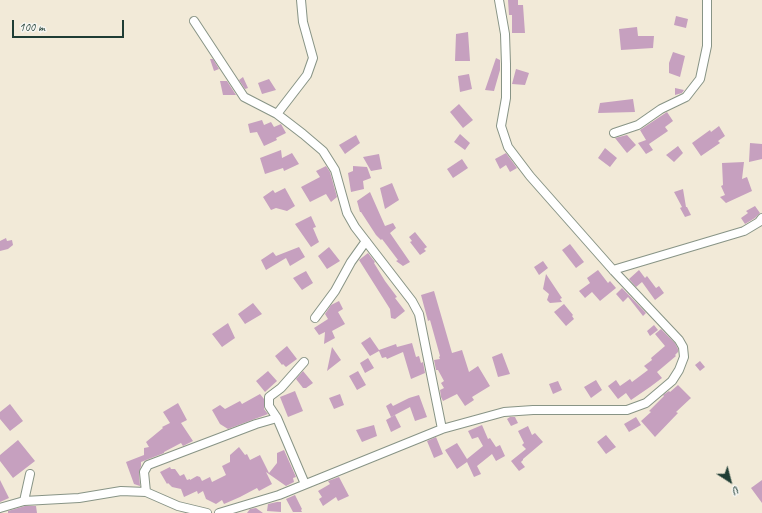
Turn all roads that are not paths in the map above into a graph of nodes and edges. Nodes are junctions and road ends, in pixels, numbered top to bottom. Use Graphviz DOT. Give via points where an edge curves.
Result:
graph roads {
  1 [pos="301,0"];
  2 [pos="499,0"];
  3 [pos="707,0"];
  4 [pos="194,22"];
  5 [pos="277,114"];
  6 [pos="614,133"];
  7 [pos="762,218"];
  8 [pos="366,241"];
  9 [pos="613,270"];
  10 [pos="315,318"];
  11 [pos="304,362"];
  12 [pos="277,418"];
  13 [pos="442,429"];
  14 [pos="30,474"];
  15 [pos="305,484"];
  16 [pos="146,492"];
  17 [pos="24,501"];
  18 [pos="0,508"];
  19 [pos="207,513"];
  20 [pos="219,513"];
  1 -- 5 [label="street" via="303,22 313,58 307,75"];
  2 -- 9 [label="street" via="506,64 506,98 501,126 508,147 530,176"];
  3 -- 6 [label="street" via="707,46 700,79 686,97 661,109 638,125"];
  4 -- 5 [label="street" via="244,97"];
  5 -- 8 [label="street" via="323,151 335,170 347,213"];
  7 -- 9 [label="street" via="744,231"];
  8 -- 10 [label="street" via="351,262 336,292"];
  8 -- 13 [label="street" via="412,301 418,314"];
  9 -- 13 [label="street" via="683,347 684,357 672,381 646,403 627,410 504,412"];
  11 -- 12 [label="street" via="269,398 268,406"];
  12 -- 15 [label="street"];
  12 -- 16 [label="street" via="148,465 144,472"];
  13 -- 15 [label="street"];
  14 -- 17 [label="street"];
  15 -- 20 [label="street"];
  16 -- 17 [label="street" via="121,491 79,498"];
  16 -- 19 [label="street" via="178,506"];
  17 -- 18 [label="street"];
}
